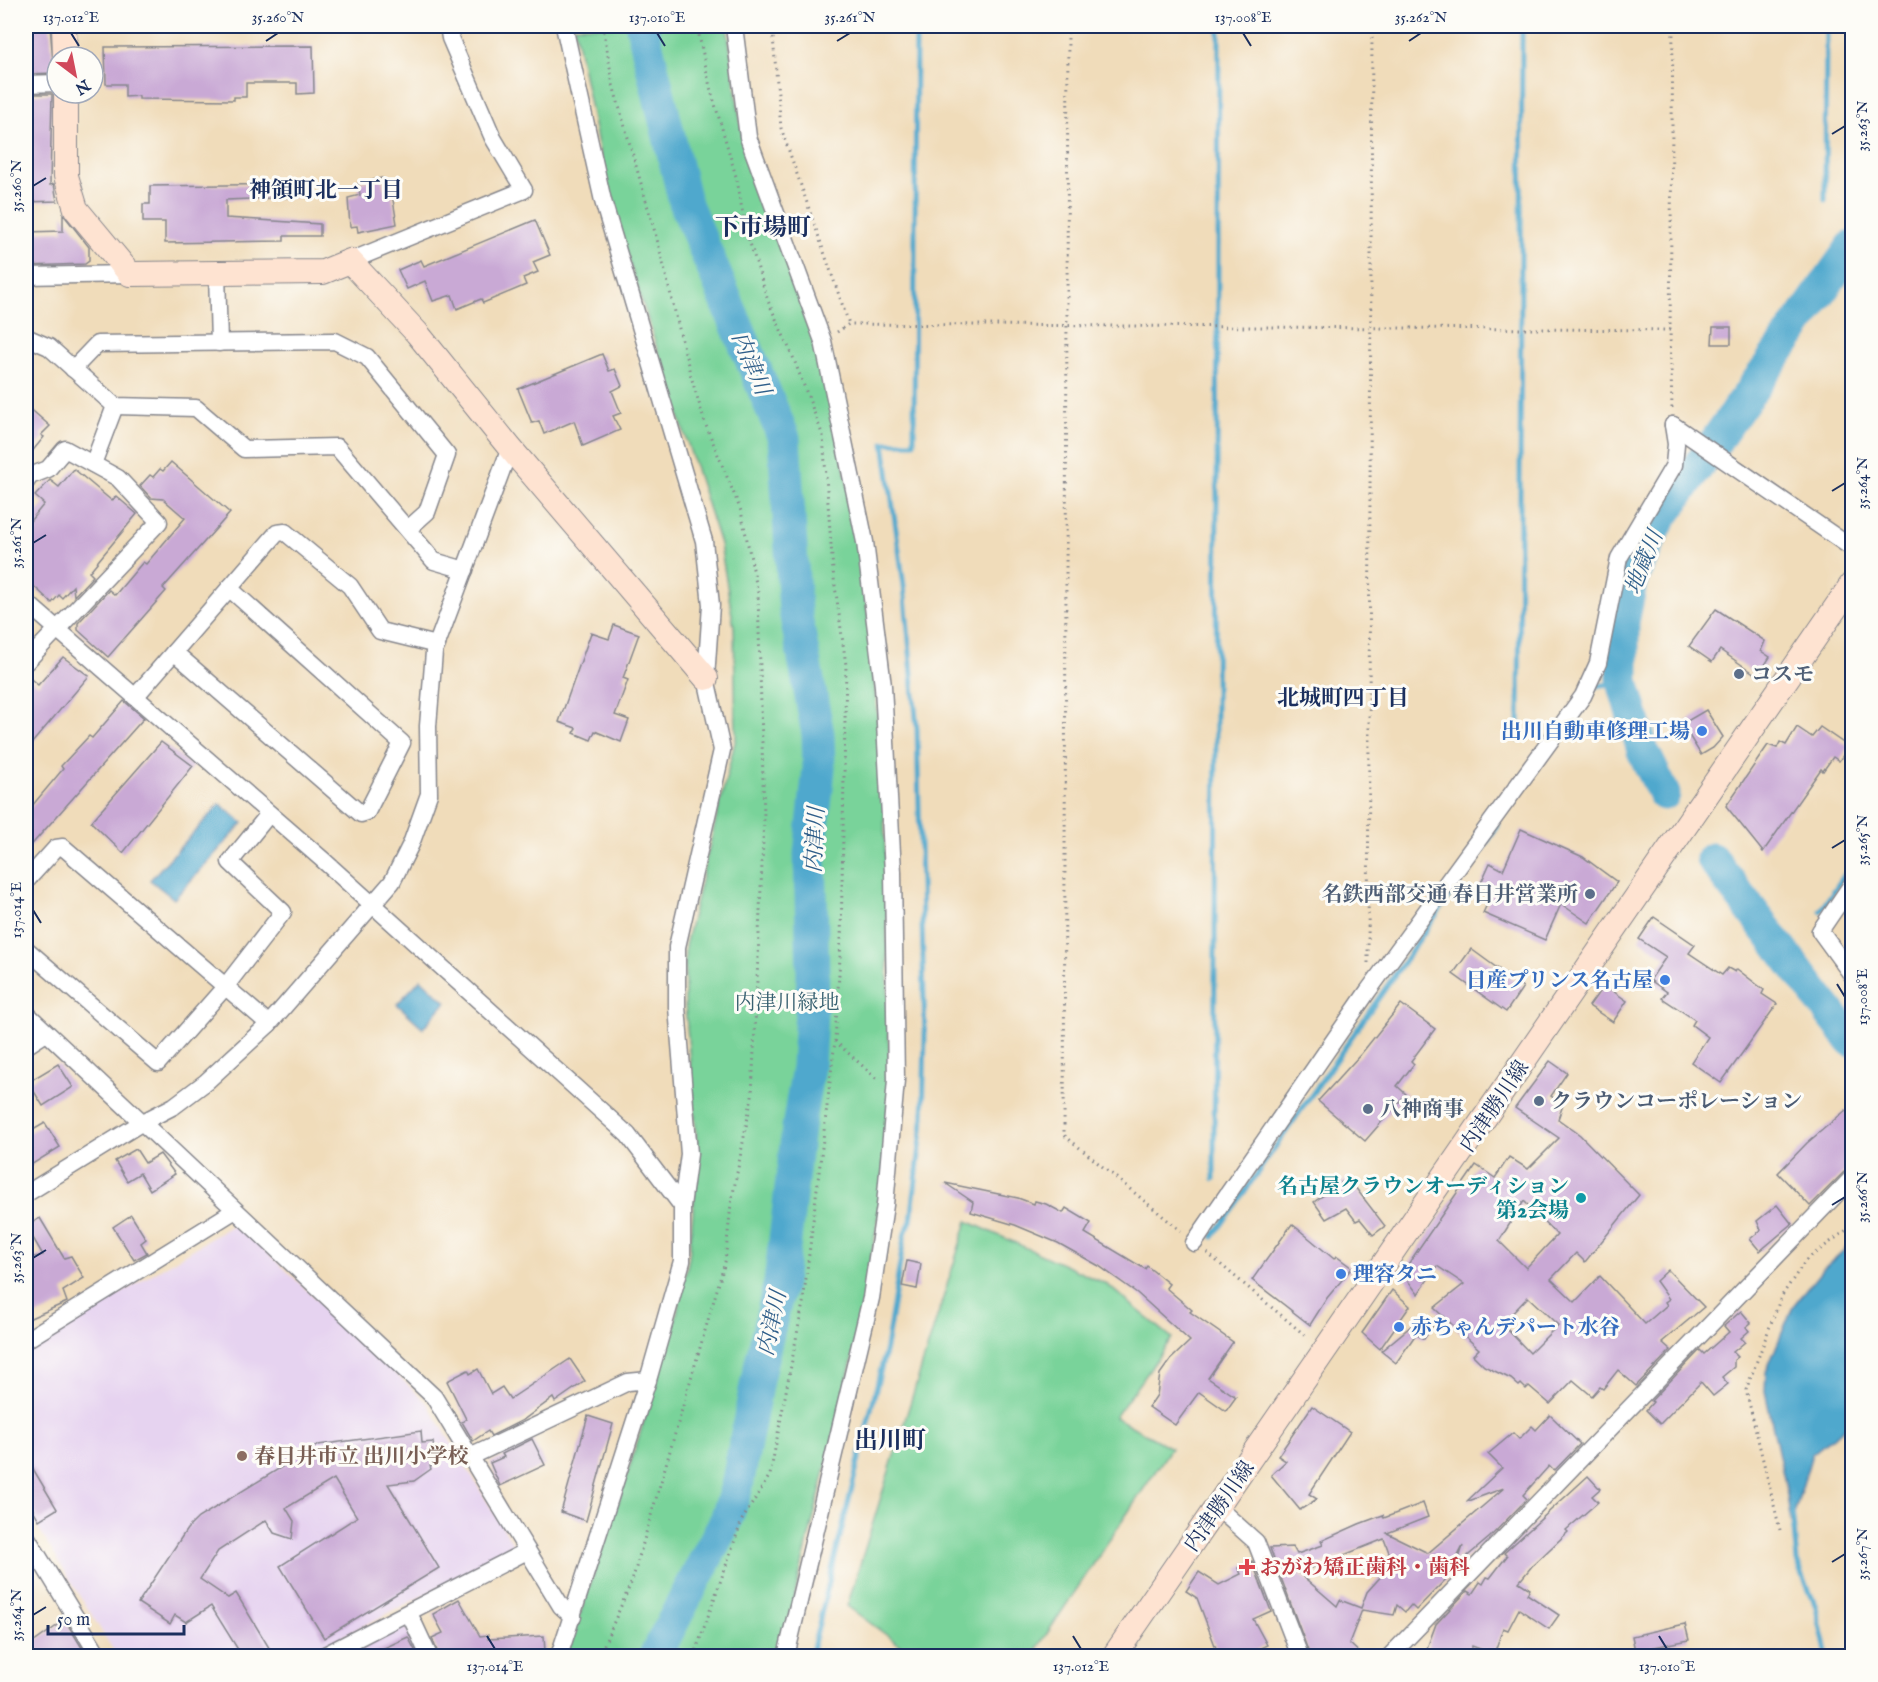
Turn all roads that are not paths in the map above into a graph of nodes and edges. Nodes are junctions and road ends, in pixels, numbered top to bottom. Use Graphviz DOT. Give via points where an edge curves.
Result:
graph roads {
  1 [pos="64,26"];
  2 [pos="448,26"];
  3 [pos="564,26"];
  4 [pos="734,26"];
  5 [pos="65,45"];
  6 [pos="45,83"];
  7 [pos="26,84"];
  8 [pos="66,105"];
  9 [pos="350,261"];
  10 [pos="217,273"];
  11 [pos="130,274"];
  12 [pos="26,276"];
  13 [pos="26,337"];
  14 [pos="219,343"];
  15 [pos="73,369"];
  16 [pos="115,406"];
  17 [pos="510,448"];
  18 [pos="93,464"];
  19 [pos="27,477"];
  20 [pos="408,529"];
  21 [pos="1852,548"];
  22 [pos="465,570"];
  23 [pos="1852,584"];
  24 [pos="229,588"];
  25 [pos="26,602"];
  26 [pos="56,628"];
  27 [pos="437,645"];
  28 [pos="174,651"];
  29 [pos="26,662"];
  30 [pos="706,678"];
  31 [pos="135,697"];
  32 [pos="269,814"];
  33 [pos="26,881"];
  34 [pos="1852,884"];
  35 [pos="371,903"];
  36 [pos="26,949"];
  37 [pos="1852,975"];
  38 [pos="225,987"];
  39 [pos="26,1014"];
  40 [pos="269,1024"];
  41 [pos="46,1033"];
  42 [pos="26,1046"];
  43 [pos="141,1123"];
  44 [pos="1852,1178"];
  45 [pos="26,1194"];
  46 [pos="682,1206"];
  47 [pos="234,1211"];
  48 [pos="1194,1243"];
  49 [pos="26,1340"];
  50 [pos="648,1380"];
  51 [pos="470,1457"];
  52 [pos="1218,1508"];
  53 [pos="26,1536"];
  54 [pos="527,1551"];
  55 [pos="409,1613"];
  56 [pos="573,1617"];
  57 [pos="99,1656"];
  58 [pos="323,1656"];
  59 [pos="429,1656"];
  60 [pos="559,1656"];
  61 [pos="786,1656"];
  62 [pos="1114,1656"];
  63 [pos="1300,1656"];
  64 [pos="1390,1656"];
  1 -- 5 [label="main road"];
  2 -- 9 [label="street" via="493,138 524,190"];
  3 -- 30 [label="street" via="603,201 704,541 711,605"];
  4 -- 61 [label="street" via="748,137 823,341 865,542 883,686 893,872 896,1080 885,1205 871,1298"];
  6 -- 7 [label="street"];
  8 -- 11 [label="main road" via="66,176 76,209"];
  9 -- 10 [label="main road" via="323,272"];
  9 -- 17 [label="main road" via="417,333"];
  10 -- 11 [label="main road"];
  10 -- 14 [label="street"];
  11 -- 12 [label="street"];
  13 -- 15 [label="street" via="49,347"];
  14 -- 15 [label="street" via="97,344"];
  14 -- 20 [label="street" via="335,341 367,357 447,455 427,512"];
  15 -- 16 [label="street"];
  16 -- 18 [label="street"];
  16 -- 20 [label="street" via="196,408 244,449 337,447"];
  17 -- 22 [label="street"];
  17 -- 30 [label="main road"];
  18 -- 19 [label="street" via="65,449 48,469"];
  18 -- 26 [label="street" via="118,478 159,522"];
  20 -- 22 [label="street" via="434,561"];
  21 -- 48 [label="street" via="1673,425 1674,465 1619,558 1598,663 1583,696 1368,991"];
  22 -- 27 [label="street"];
  23 -- 52 [label="main road, 内津勝川線"];
  24 -- 27 [label="street" via="277,533 285,532 350,586 380,631"];
  24 -- 28 [label="street"];
  24 -- 28 [label="street" via="402,743 367,812 361,814"];
  25 -- 26 [label="street"];
  26 -- 29 [label="street"];
  26 -- 31 [label="street"];
  27 -- 35 [label="street" via="428,726 429,794 392,882"];
  28 -- 31 [label="street"];
  30 -- 46 [label="street" via="722,750 677,947 677,1007 689,1154"];
  31 -- 32 [label="street"];
  32 -- 35 [label="street"];
  32 -- 38 [label="street" via="230,862 283,912"];
  33 -- 38 [label="street" via="56,848 63,847"];
  34 -- 37 [label="street" via="1820,932"];
  35 -- 40 [label="street"];
  35 -- 46 [label="street" via="628,1135"];
  36 -- 38 [label="street" via="158,1064"];
  38 -- 40 [label="street"];
  39 -- 41 [label="street"];
  40 -- 43 [label="street" via="206,1082 174,1106"];
  41 -- 42 [label="street"];
  41 -- 43 [label="street"];
  43 -- 45 [label="street"];
  43 -- 47 [label="street"];
  44 -- 64 [label="street"];
  46 -- 50 [label="street" via="682,1261"];
  47 -- 49 [label="street"];
  47 -- 51 [label="street" via="434,1396"];
  50 -- 51 [label="street" via="628,1382"];
  50 -- 56 [label="street"];
  51 -- 54 [label="street"];
  52 -- 62 [label="main road, 内津勝川線"];
  52 -- 63 [label="street" via="1256,1542"];
  53 -- 57 [label="street"];
  54 -- 55 [label="street"];
  54 -- 56 [label="street" via="561,1606"];
  55 -- 58 [label="street"];
  55 -- 59 [label="street"];
  56 -- 60 [label="street"];
}
